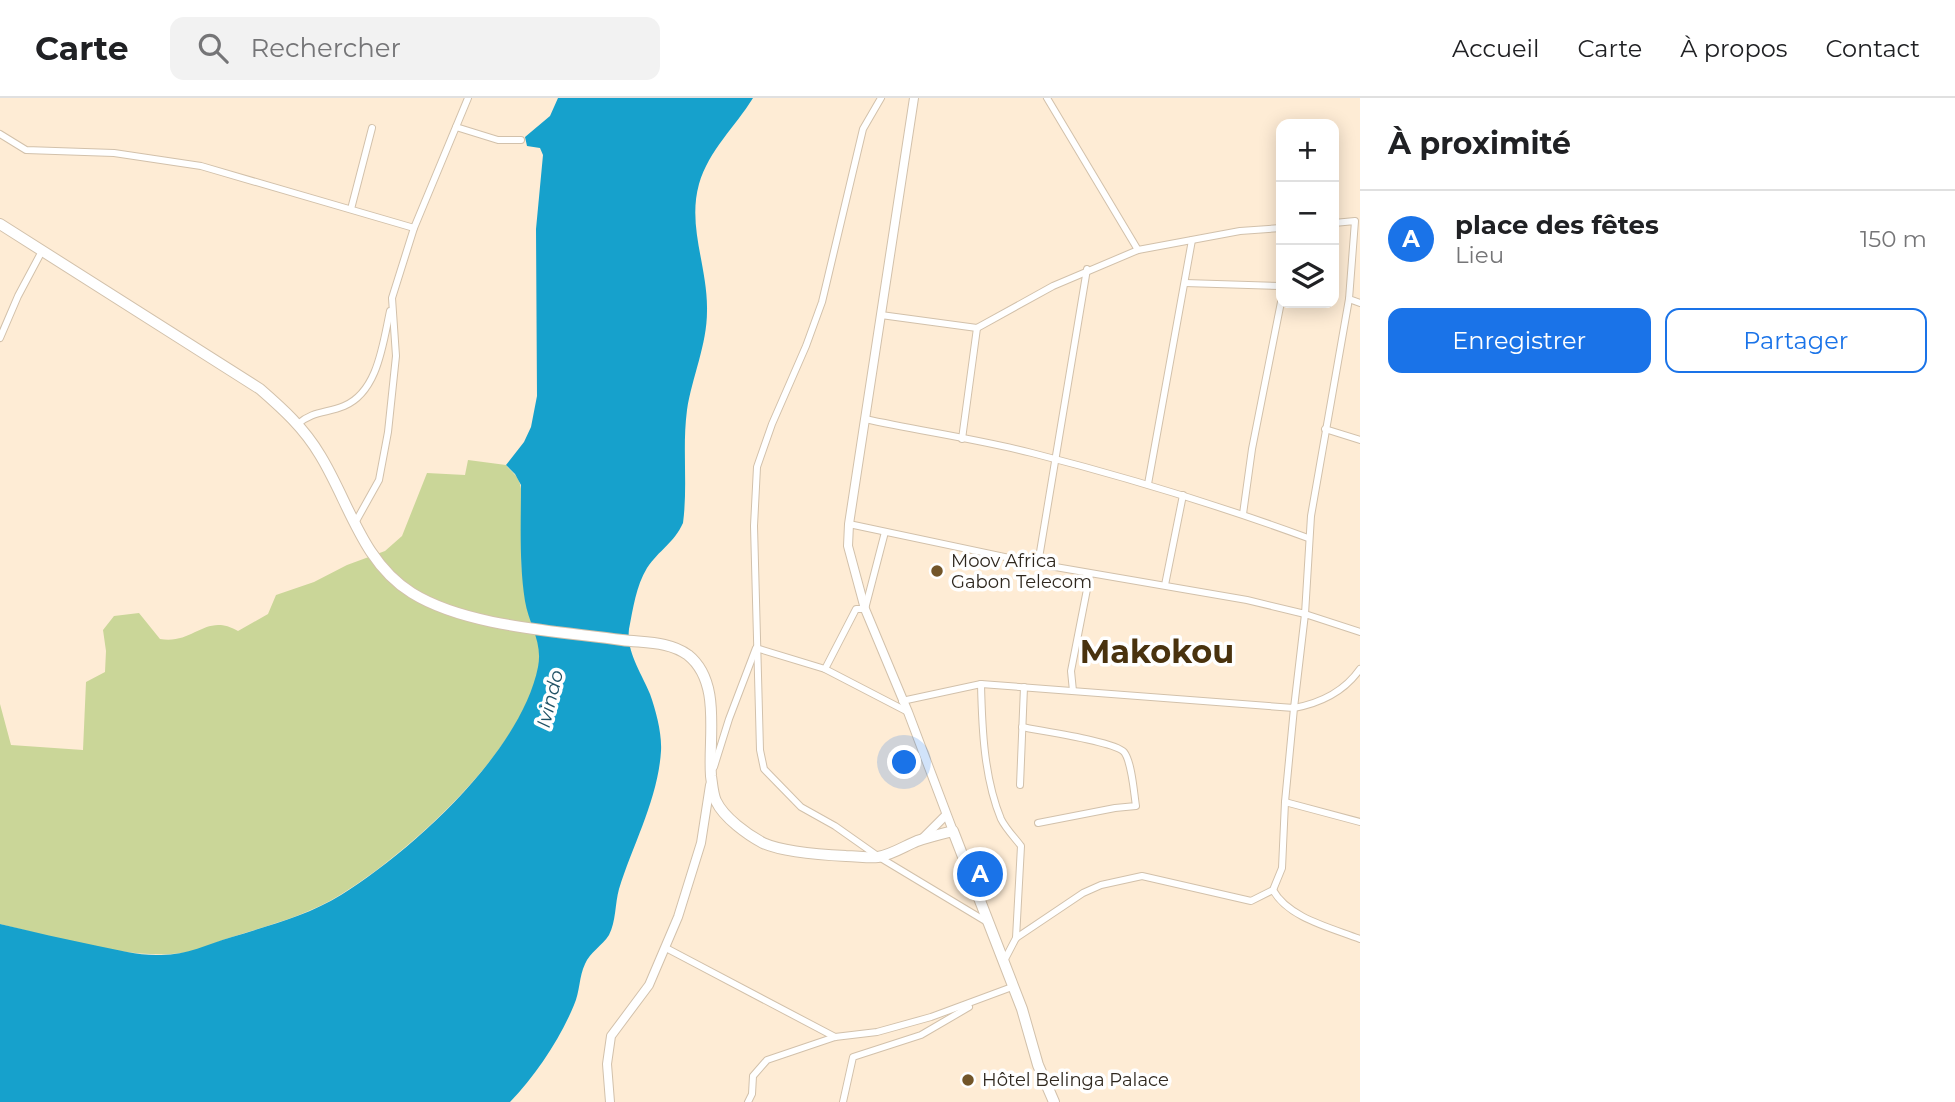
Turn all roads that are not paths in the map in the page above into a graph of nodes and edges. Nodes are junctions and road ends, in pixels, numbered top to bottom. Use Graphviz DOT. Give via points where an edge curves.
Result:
graph roads {
  1 [pos="468,98"];
  2 [pos="881,98"];
  3 [pos="914,98"];
  4 [pos="1047,98"];
  5 [pos="456,127"];
  6 [pos="372,128"];
  7 [pos="0,134"];
  8 [pos="520,140"];
  9 [pos="351,209"];
  10 [pos="1357,221"];
  11 [pos="1339,223"];
  12 [pos="0,224"];
  13 [pos="414,228"];
  14 [pos="1276,228"];
  15 [pos="1192,240"];
  16 [pos="1138,250"];
  17 [pos="42,251"];
  18 [pos="1087,269"];
  19 [pos="1185,283"];
  20 [pos="1276,286"];
  21 [pos="393,298"];
  22 [pos="1349,299"];
  23 [pos="1360,303"];
  24 [pos="1280,308"];
  25 [pos="881,315"];
  26 [pos="977,328"];
  27 [pos="0,338"];
  28 [pos="865,419"];
  29 [pos="298,424"];
  30 [pos="1325,429"];
  31 [pos="962,439"];
  32 [pos="1360,440"];
  33 [pos="1055,459"];
  34 [pos="1148,484"];
  35 [pos="1183,495"];
  36 [pos="1243,514"];
  37 [pos="355,523"];
  38 [pos="849,523"];
  39 [pos="885,533"];
  40 [pos="1308,538"];
  41 [pos="1038,564"];
  42 [pos="1090,574"];
  43 [pos="1165,585"];
  44 [pos="865,610"];
  45 [pos="1305,614"];
  46 [pos="1360,632"];
  47 [pos="756,648"];
  48 [pos="825,669"];
  49 [pos="1360,669"];
  50 [pos="981,684"];
  51 [pos="1024,687"];
  52 [pos="1073,691"];
  53 [pos="902,701"];
  54 [pos="1294,708"];
  55 [pos="908,712"];
  56 [pos="1022,727"];
  57 [pos="711,777"];
  58 [pos="1020,785"];
  59 [pos="1285,802"];
  60 [pos="946,815"];
  61 [pos="1360,822"];
  62 [pos="1038,823"];
  63 [pos="953,831"];
  64 [pos="922,839"];
  65 [pos="879,857"];
  66 [pos="1273,890"];
  67 [pos="987,922"];
  68 [pos="1016,938"];
  69 [pos="1360,939"];
  70 [pos="666,948"];
  71 [pos="1003,963"];
  72 [pos="1013,987"];
  73 [pos="981,999"];
  74 [pos="835,1037"];
  75 [pos="610,1102"];
  76 [pos="748,1102"];
  77 [pos="843,1102"];
  78 [pos="1054,1102"];
  1 -- 5 [label="street"];
  2 -- 47 [label="street" via="863,129 822,302 757,467"];
  3 -- 25 [label="street"];
  4 -- 16 [label="street"];
  5 -- 8 [label="street" via="498,140"];
  5 -- 13 [label="street"];
  6 -- 9 [label="street"];
  7 -- 9 [label="street" via="26,150 114,153 201,166"];
  9 -- 13 [label="street"];
  10 -- 11 [label="street"];
  10 -- 22 [label="street"];
  12 -- 17 [label="highway"];
  13 -- 21 [label="street"];
  14 -- 15 [label="street"];
  15 -- 16 [label="street"];
  15 -- 19 [label="street"];
  16 -- 18 [label="street"];
  17 -- 27 [label="street"];
  17 -- 29 [label="highway" via="260,389"];
  18 -- 26 [label="street"];
  18 -- 33 [label="street"];
  19 -- 20 [label="street"];
  19 -- 34 [label="street"];
  21 -- 29 [label="street" via="375,371 364,393"];
  21 -- 37 [label="street" via="396,356 388,432 379,480"];
  22 -- 23 [label="street"];
  22 -- 30 [label="street"];
  24 -- 36 [label="street"];
  25 -- 26 [label="street"];
  25 -- 28 [label="street"];
  26 -- 31 [label="street"];
  28 -- 31 [label="street"];
  28 -- 38 [label="street"];
  29 -- 37 [label="highway" via="321,455"];
  30 -- 32 [label="street"];
  30 -- 40 [label="street"];
  31 -- 33 [label="street"];
  33 -- 34 [label="street"];
  33 -- 41 [label="street"];
  34 -- 35 [label="street"];
  35 -- 36 [label="street"];
  35 -- 43 [label="street"];
  36 -- 40 [label="street"];
  37 -- 57 [label="highway" via="377,562 411,592 443,610 520,626 675,647 689,656 709,690"];
  38 -- 39 [label="street"];
  38 -- 44 [label="street" via="848,546"];
  39 -- 41 [label="street"];
  39 -- 44 [label="street"];
  40 -- 45 [label="street"];
  41 -- 42 [label="street"];
  42 -- 43 [label="street"];
  42 -- 52 [label="street" via="1071,671"];
  43 -- 45 [label="street"];
  44 -- 48 [label="street" via="856,609"];
  44 -- 53 [label="street"];
  45 -- 46 [label="street"];
  45 -- 54 [label="street"];
  47 -- 48 [label="street"];
  47 -- 57 [label="street"];
  47 -- 65 [label="street" via="764,769 801,807"];
  48 -- 55 [label="street"];
  49 -- 54 [label="street" via="1335,694"];
  50 -- 51 [label="street"];
  50 -- 53 [label="street"];
  50 -- 68 [label="street" via="991,783 1002,821 1021,846"];
  51 -- 52 [label="street"];
  51 -- 56 [label="street"];
  52 -- 54 [label="street"];
  53 -- 55 [label="street"];
  54 -- 59 [label="street"];
  55 -- 60 [label="street"];
  56 -- 58 [label="street"];
  56 -- 62 [label="street" via="1121,750 1133,781 1136,806"];
  57 -- 65 [label="highway" via="716,801 765,844 820,855"];
  57 -- 70 [label="street" via="701,843"];
  59 -- 61 [label="street"];
  59 -- 66 [label="street" via="1282,868"];
  60 -- 63 [label="street"];
  60 -- 64 [label="street"];
  63 -- 64 [label="highway"];
  63 -- 67 [label="highway"];
  64 -- 65 [label="highway"];
  65 -- 67 [label="street"];
  66 -- 68 [label="street" via="1251,901 1142,876 1083,893"];
  66 -- 69 [label="street" via="1279,902 1294,912"];
  67 -- 71 [label="highway"];
  68 -- 71 [label="street"];
  70 -- 74 [label="street"];
  70 -- 75 [label="street" via="649,985 611,1036 607,1064"];
  71 -- 72 [label="highway"];
  72 -- 73 [label="street"];
  72 -- 78 [label="highway"];
  73 -- 74 [label="street" via="877,1032"];
  73 -- 77 [label="street" via="920,1035 853,1057"];
  74 -- 76 [label="street" via="767,1059 753,1076"];
}
